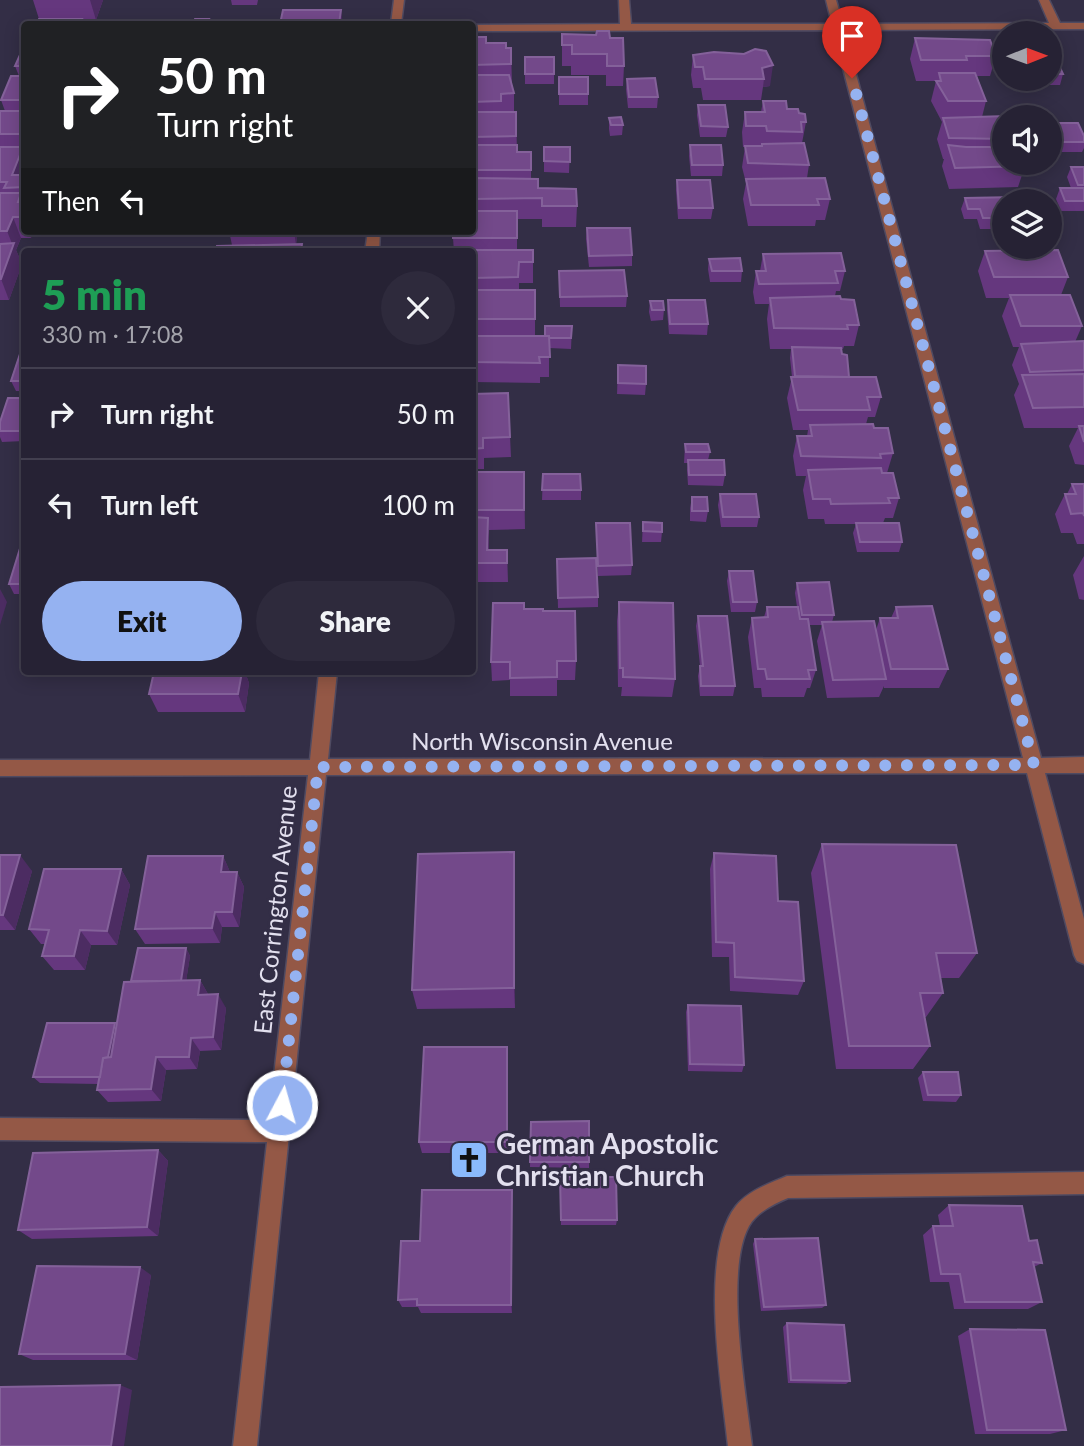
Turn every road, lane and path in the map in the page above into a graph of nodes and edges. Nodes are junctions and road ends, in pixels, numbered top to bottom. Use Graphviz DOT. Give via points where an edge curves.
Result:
graph roads {
  1 [pos="399,0"];
  2 [pos="624,0"];
  3 [pos="831,0"];
  4 [pos="1044,0"];
  5 [pos="396,21"];
  6 [pos="1054,21"];
  7 [pos="838,25"];
  8 [pos="992,26"];
  9 [pos="1062,26"];
  10 [pos="1084,26"];
  11 [pos="626,27"];
  12 [pos="476,28"];
  13 [pos="328,675"];
  14 [pos="1034,765"];
  15 [pos="1084,765"];
  16 [pos="318,767"];
  17 [pos="0,768"];
  18 [pos="1084,955"];
  19 [pos="0,1129"];
  20 [pos="279,1131"];
  21 [pos="1084,1183"];
  22 [pos="245,1446"];
  23 [pos="740,1446"];
  1 -- 5 [label="street"];
  2 -- 11 [label="street"];
  3 -- 7 [label="street"];
  4 -- 6 [label="street"];
  7 -- 8 [label="street"];
  7 -- 11 [label="street"];
  7 -- 14 [label="street"];
  9 -- 10 [label="street"];
  11 -- 12 [label="street"];
  13 -- 16 [label="street, East Corrington Avenue"];
  14 -- 15 [label="street, North Wisconsin Avenue"];
  14 -- 16 [label="street, North Wisconsin Avenue"];
  14 -- 18 [label="street"];
  16 -- 17 [label="street, North Wisconsin Avenue"];
  16 -- 20 [label="street, East Corrington Avenue"];
  19 -- 20 [label="street"];
  20 -- 22 [label="street, East Corrington Avenue"];
  21 -- 23 [label="street" via="787,1187 759,1200 739,1219 730,1244 727,1290"];
}
